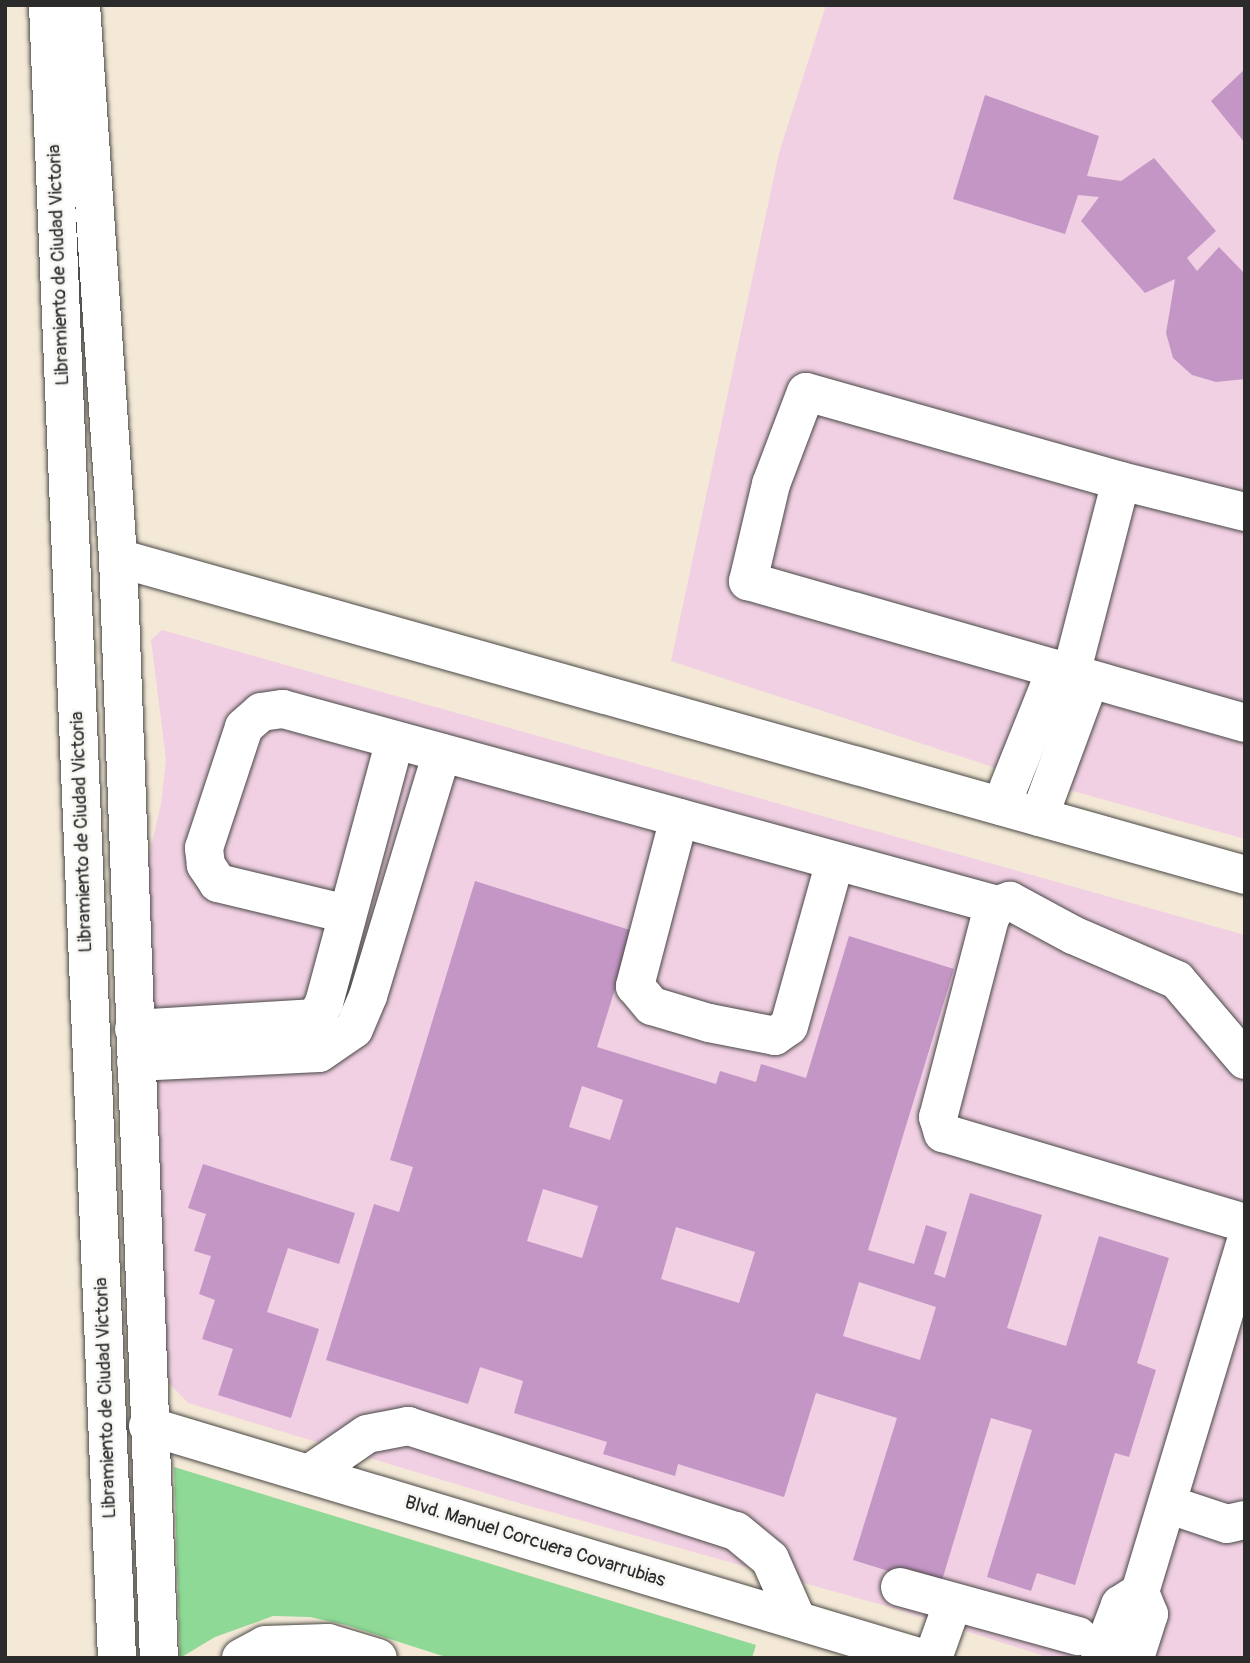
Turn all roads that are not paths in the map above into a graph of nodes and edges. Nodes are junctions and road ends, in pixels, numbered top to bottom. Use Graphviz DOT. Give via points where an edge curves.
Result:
graph roads {
  1 [pos="48,5"];
  2 [pos="81,5"];
  3 [pos="1121,481"];
  4 [pos="1245,512"];
  5 [pos="118,558"];
  6 [pos="1072,674"];
  7 [pos="1245,723"];
  8 [pos="395,740"];
  9 [pos="442,753"];
  10 [pos="1001,806"];
  11 [pos="1039,817"];
  12 [pos="679,818"];
  13 [pos="835,861"];
  14 [pos="1245,875"];
  15 [pos="997,905"];
  16 [pos="348,914"];
  17 [pos="317,1036"];
  18 [pos="135,1045"];
  19 [pos="1245,1060"];
  20 [pos="1245,1223"];
  21 [pos="1245,1245"];
  22 [pos="148,1426"];
  23 [pos="309,1474"];
  24 [pos="1167,1504"];
  25 [pos="1245,1520"];
  26 [pos="900,1587"];
  27 [pos="1140,1592"];
  28 [pos="953,1602"];
  29 [pos="809,1635"];
  30 [pos="1089,1647"];
  31 [pos="117,1658"];
  32 [pos="159,1658"];
  33 [pos="241,1658"];
  34 [pos="378,1658"];
  35 [pos="922,1658"];
  36 [pos="933,1658"];
  37 [pos="1135,1658"];
  1 -- 31 [label="main road, Libramiento de Ciudad Victoria"];
  2 -- 5 [label="main road"];
  3 -- 4 [label="main road"];
  3 -- 6 [label="main road"];
  3 -- 6 [label="main road" via="806,392 771,484 748,581"];
  5 -- 10 [label="main road"];
  5 -- 18 [label="main road"];
  6 -- 7 [label="main road"];
  6 -- 10 [label="main road"];
  6 -- 11 [label="main road"];
  8 -- 9 [label="main road"];
  8 -- 16 [label="main road"];
  8 -- 16 [label="main road" via="283,709 261,712 244,727 204,848 206,865 218,883"];
  9 -- 12 [label="main road"];
  9 -- 17 [label="main road" via="355,1029"];
  10 -- 11 [label="main road"];
  11 -- 14 [label="main road"];
  12 -- 13 [label="main road"];
  12 -- 13 [label="main road" via="635,986 652,1006 709,1023 775,1036 789,1026"];
  13 -- 15 [label="main road"];
  15 -- 19 [label="main road" via="1010,901 1073,935 1177,980"];
  15 -- 20 [label="main road" via="938,1117 943,1133"];
  16 -- 17 [label="main road"];
  17 -- 18 [label="main road"];
  18 -- 22 [label="main road"];
  21 -- 24 [label="main road"];
  22 -- 23 [label="main road, Blvd. Manuel Corcuera Covarrubias"];
  22 -- 32 [label="main road"];
  23 -- 29 [label="main road, Blvd. Manuel Corcuera Covarrubias"];
  23 -- 29 [label="main road" via="367,1434 408,1426 736,1531 770,1559"];
  24 -- 25 [label="main road" via="1227,1524"];
  24 -- 27 [label="main road"];
  26 -- 28 [label="main road"];
  27 -- 30 [label="main road" via="1120,1605"];
  27 -- 37 [label="main road" via="1149,1614"];
  28 -- 30 [label="main road"];
  28 -- 36 [label="main road"];
  29 -- 35 [label="main road, Blvd. Manuel Corcuera Covarrubias"];
  33 -- 34 [label="main road" via="265,1645 328,1643"];
}
